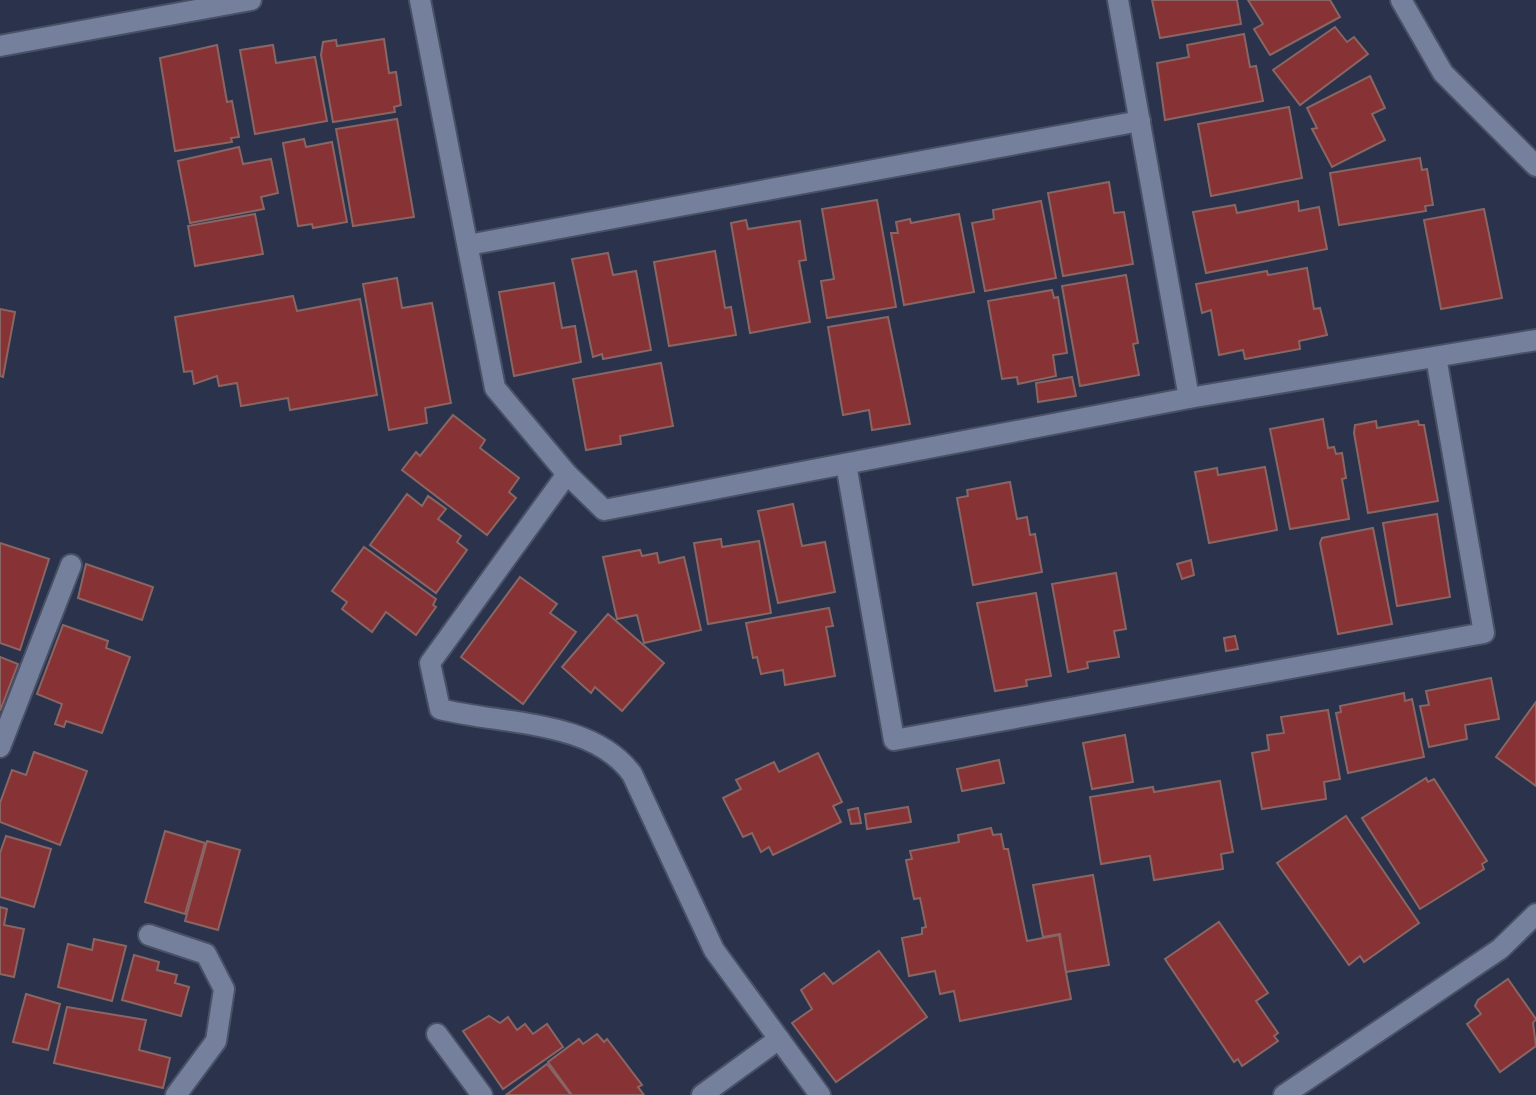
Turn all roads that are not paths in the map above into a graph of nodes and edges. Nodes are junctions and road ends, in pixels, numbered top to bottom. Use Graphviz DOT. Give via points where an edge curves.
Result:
graph roads {
  1 [pos="251,0"];
  2 [pos="420,0"];
  3 [pos="1118,0"];
  4 [pos="1401,0"];
  5 [pos="0,46"];
  6 [pos="1140,121"];
  7 [pos="1536,166"];
  8 [pos="468,245"];
  9 [pos="1536,340"];
  10 [pos="1436,357"];
  11 [pos="1189,398"];
  12 [pos="846,464"];
  13 [pos="567,474"];
  14 [pos="71,565"];
  15 [pos="0,747"];
  16 [pos="1536,914"];
  17 [pos="149,935"];
  18 [pos="437,1034"];
  19 [pos="779,1039"];
  20 [pos="176,1095"];
  21 [pos="482,1095"];
  22 [pos="702,1095"];
  23 [pos="820,1095"];
  24 [pos="1284,1095"];
  1 -- 5 [label="street"];
  2 -- 8 [label="street"];
  3 -- 6 [label="street"];
  4 -- 7 [label="street" via="1443,73"];
  6 -- 8 [label="street"];
  6 -- 11 [label="street"];
  8 -- 13 [label="street" via="495,388"];
  9 -- 10 [label="street"];
  10 -- 11 [label="street"];
  10 -- 12 [label="street" via="1484,633 894,740"];
  11 -- 12 [label="street"];
  12 -- 13 [label="street" via="604,510"];
  13 -- 19 [label="street" via="430,663 440,709 583,735 618,755 632,774 714,950"];
  14 -- 15 [label="street"];
  16 -- 24 [label="street" via="1500,949"];
  17 -- 20 [label="street" via="206,954 224,989 216,1041"];
  18 -- 21 [label="street"];
  19 -- 22 [label="street"];
  19 -- 23 [label="street"];
}
